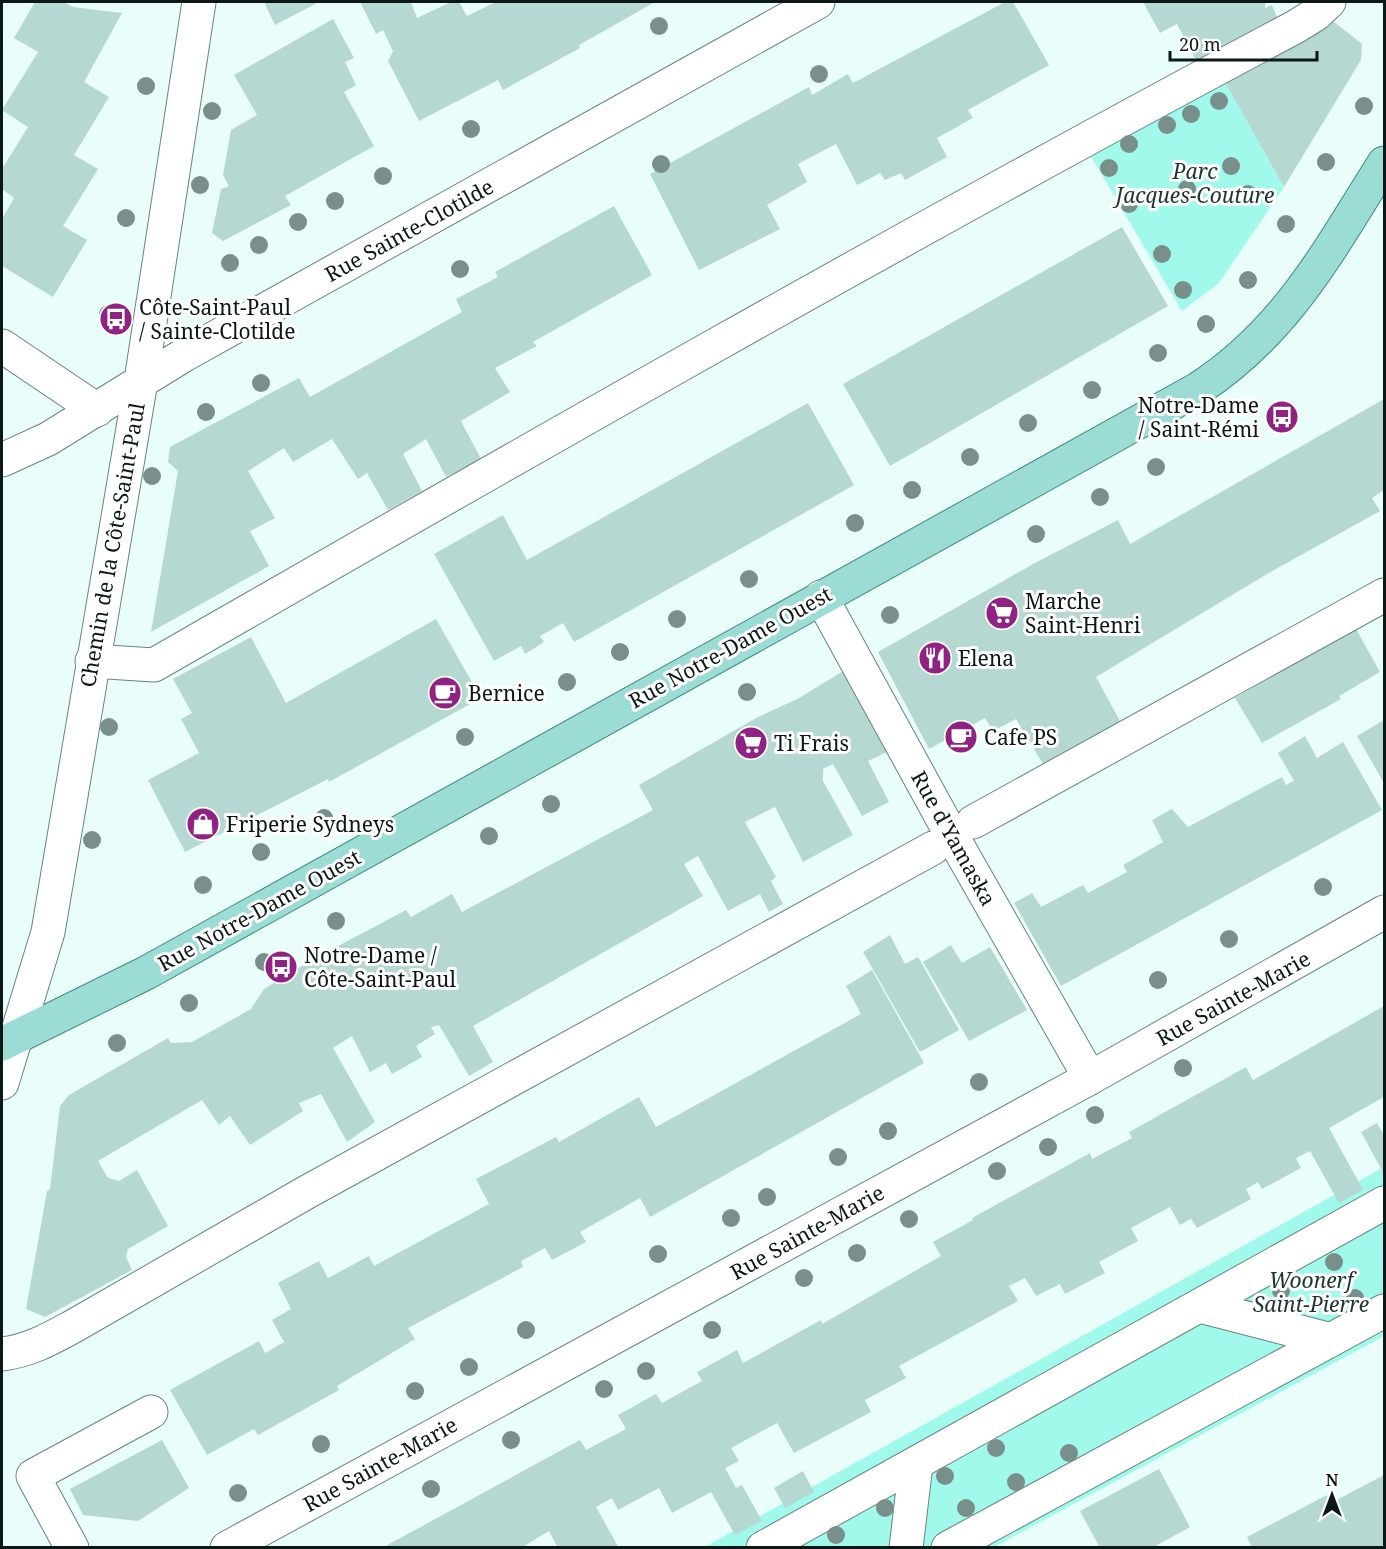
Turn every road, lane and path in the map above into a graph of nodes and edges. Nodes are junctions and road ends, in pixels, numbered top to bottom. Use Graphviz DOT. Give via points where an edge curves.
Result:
graph roads {
  1 [pos="199,2"];
  2 [pos="818,2"];
  3 [pos="1329,2"];
  4 [pos="1384,163"];
  5 [pos="2,346"];
  6 [pos="141,381"];
  7 [pos="97,410"];
  8 [pos="2,460"];
  9 [pos="1384,595"];
  10 [pos="821,597"];
  11 [pos="92,661"];
  12 [pos="973,822"];
  13 [pos="933,848"];
  14 [pos="1384,912"];
  15 [pos="9,1040"];
  16 [pos="1090,1078"];
  17 [pos="2,1083"];
  18 [pos="1384,1203"];
  19 [pos="1200,1306"];
  20 [pos="1384,1311"];
  21 [pos="1331,1340"];
  22 [pos="2,1354"];
  23 [pos="151,1412"];
  24 [pos="916,1464"];
  25 [pos="72,1548"];
  26 [pos="227,1548"];
  27 [pos="764,1548"];
  28 [pos="906,1548"];
  29 [pos="948,1548"];
  1 -- 6 [label="street, Chemin de la Côte-Saint-Paul"];
  2 -- 6 [label="street, Rue Sainte-Clotilde"];
  3 -- 11 [label="street" via="1294,27 829,281 154,665"];
  4 -- 10 [label="main road, Rue Notre-Dame Ouest" via="1286,313 1222,373"];
  5 -- 7 [label="street"];
  6 -- 7 [label="street, Rue Sainte-Clotilde"];
  6 -- 11 [label="street, Chemin de la Côte-Saint-Paul"];
  7 -- 8 [label="street, Rue Sainte-Clotilde"];
  9 -- 12 [label="street"];
  10 -- 15 [label="main road, Rue Notre-Dame Ouest" via="146,973"];
  10 -- 16 [label="street, Rue d'Yamaska"];
  11 -- 15 [label="street, Chemin de la Côte-Saint-Paul" via="48,932"];
  13 -- 22 [label="street" via="307,1192 72,1328 19,1353"];
  14 -- 16 [label="street, Rue Sainte-Marie"];
  15 -- 17 [label="street, Chemin de la Côte-Saint-Paul"];
  16 -- 26 [label="street, Rue Sainte-Marie"];
  18 -- 19 [label="street"];
  19 -- 21 [label="street"];
  19 -- 24 [label="street"];
  20 -- 21 [label="street"];
  21 -- 29 [label="street"];
  23 -- 25 [label="street" via="33,1476"];
  24 -- 27 [label="street"];
  24 -- 28 [label="street"];
}
